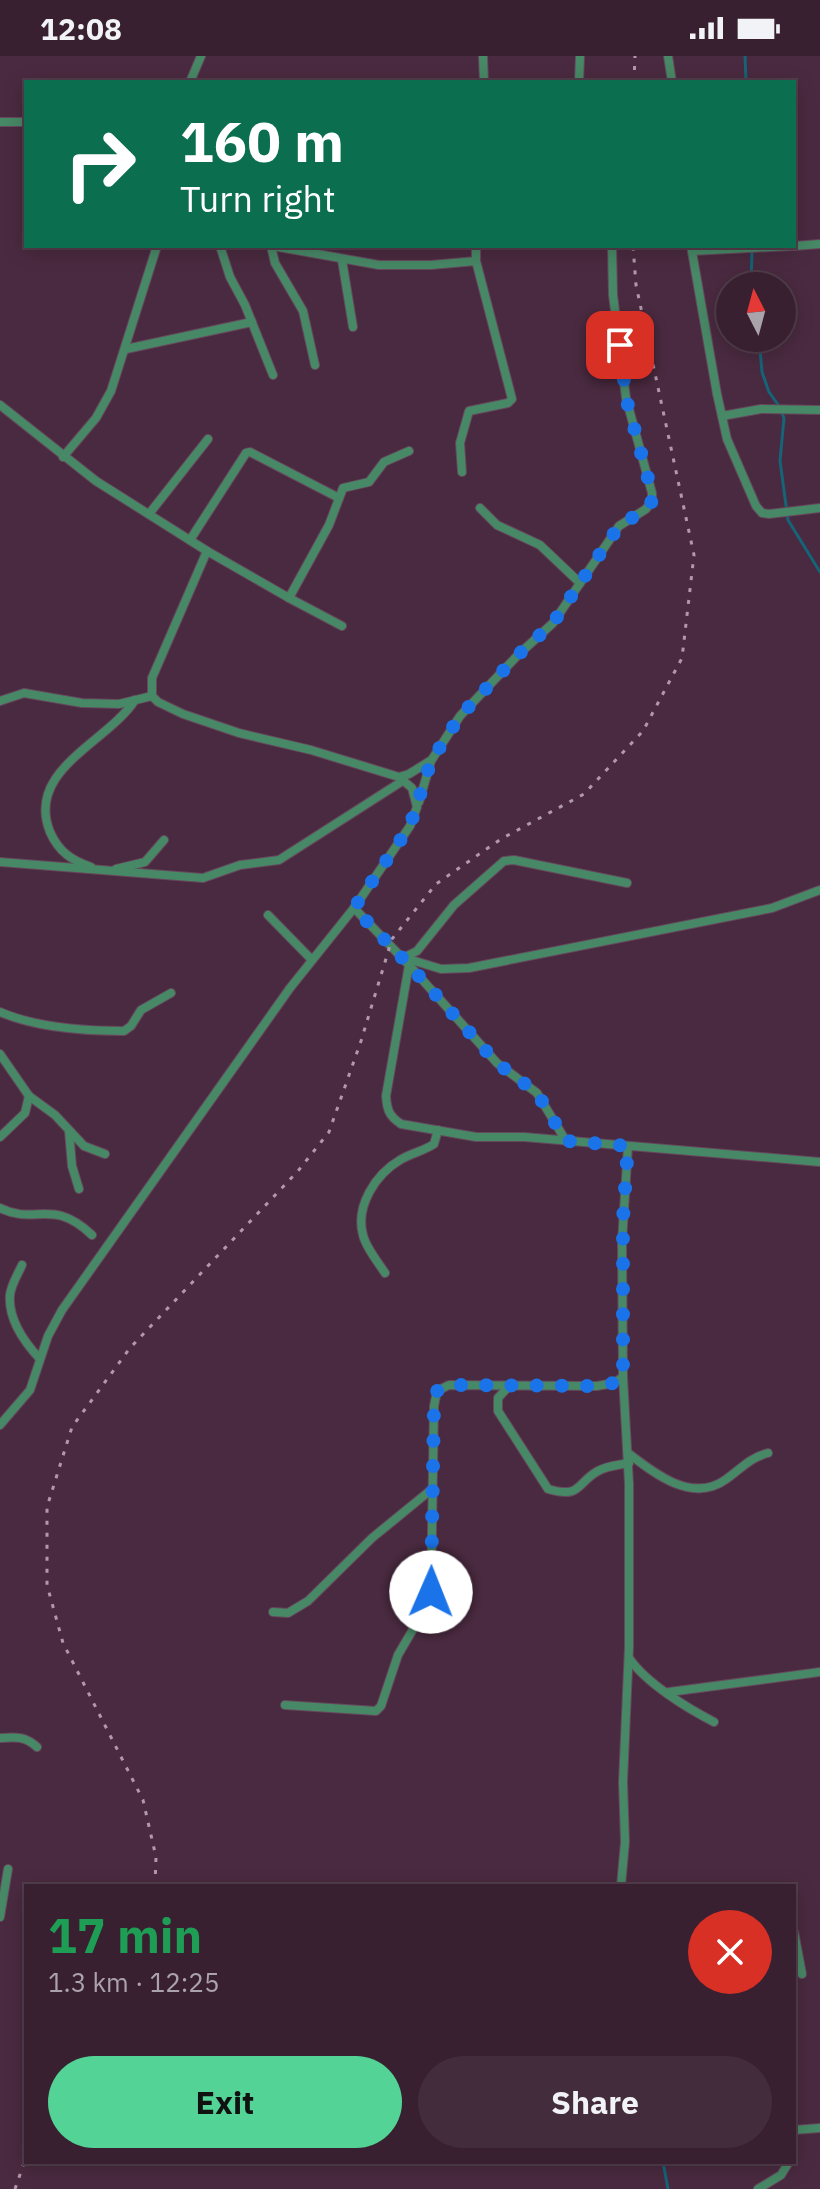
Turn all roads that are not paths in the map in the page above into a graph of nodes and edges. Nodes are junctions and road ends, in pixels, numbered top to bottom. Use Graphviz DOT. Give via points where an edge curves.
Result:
graph roads {
  1 [pos="201,56"];
  2 [pos="483,56"];
  3 [pos="580,56"];
  4 [pos="668,56"];
  5 [pos="191,80"];
  6 [pos="484,80"];
  7 [pos="579,80"];
  8 [pos="672,80"];
  9 [pos="0,122"];
  10 [pos="24,122"];
  11 [pos="820,244"];
  12 [pos="796,246"];
  13 [pos="156,248"];
  14 [pos="221,248"];
  15 [pos="272,248"];
  16 [pos="282,248"];
  17 [pos="476,248"];
  18 [pos="612,248"];
  19 [pos="692,248"];
  20 [pos="342,260"];
  21 [pos="476,261"];
  22 [pos="252,322"];
  23 [pos="353,327"];
  24 [pos="126,349"];
  25 [pos="315,365"];
  26 [pos="273,375"];
  27 [pos="0,405"];
  28 [pos="820,410"];
  29 [pos="722,416"];
  30 [pos="208,439"];
  31 [pos="409,451"];
  32 [pos="63,457"];
  33 [pos="462,472"];
  34 [pos="339,498"];
  35 [pos="480,508"];
  36 [pos="820,508"];
  37 [pos="149,514"];
  38 [pos="190,540"];
  39 [pos="207,551"];
  40 [pos="580,583"];
  41 [pos="289,598"];
  42 [pos="342,626"];
  43 [pos="152,696"];
  44 [pos="135,700"];
  45 [pos="0,701"];
  46 [pos="431,761"];
  47 [pos="401,778"];
  48 [pos="417,807"];
  49 [pos="164,840"];
  50 [pos="0,862"];
  51 [pos="627,883"];
  52 [pos="820,890"];
  53 [pos="354,908"];
  54 [pos="268,915"];
  55 [pos="312,960"];
  56 [pos="406,960"];
  57 [pos="171,993"];
  58 [pos="0,1012"];
  59 [pos="0,1054"];
  60 [pos="29,1096"];
  61 [pos="438,1130"];
  62 [pos="69,1131"];
  63 [pos="0,1137"];
  64 [pos="566,1141"];
  65 [pos="628,1146"];
  66 [pos="105,1154"];
  67 [pos="820,1162"];
  68 [pos="79,1189"];
  69 [pos="0,1208"];
  70 [pos="92,1235"];
  71 [pos="22,1265"];
  72 [pos="385,1273"];
  73 [pos="40,1359"];
  74 [pos="623,1377"];
  75 [pos="510,1385"];
  76 [pos="4,1414"];
  77 [pos="0,1425"];
  78 [pos="628,1453"];
  79 [pos="768,1453"];
  80 [pos="629,1463"];
  81 [pos="432,1489"];
  82 [pos="273,1612"];
  83 [pos="629,1657"];
  84 [pos="820,1672"];
  85 [pos="669,1692"];
  86 [pos="285,1705"];
  87 [pos="714,1722"];
  88 [pos="0,1738"];
  89 [pos="37,1747"];
  90 [pos="8,1869"];
  91 [pos="621,1884"];
  92 [pos="0,1917"];
  93 [pos="796,1942"];
  94 [pos="802,1974"];
  95 [pos="820,2128"];
  96 [pos="796,2130"];
  97 [pos="788,2164"];
  98 [pos="758,2189"];
  1 -- 5 [label="street"];
  2 -- 6 [label="street"];
  3 -- 7 [label="street"];
  4 -- 8 [label="street"];
  9 -- 10 [label="street"];
  11 -- 12 [label="street"];
  13 -- 24 [label="street"];
  14 -- 22 [label="street"];
  15 -- 25 [label="street" via="275,263 303,311"];
  16 -- 20 [label="street"];
  17 -- 21 [label="street"];
  18 -- 40 [label="street" via="626,398 652,501 619,526"];
  19 -- 29 [label="street"];
  20 -- 21 [label="street" via="405,265"];
  20 -- 23 [label="street"];
  21 -- 33 [label="street" via="512,399 469,411 460,443"];
  22 -- 24 [label="street"];
  22 -- 26 [label="street"];
  24 -- 32 [label="street" via="96,418"];
  27 -- 32 [label="street"];
  28 -- 29 [label="street" via="761,409"];
  29 -- 36 [label="street" via="727,439 762,513"];
  30 -- 37 [label="street"];
  31 -- 34 [label="street" via="384,462 369,482 343,488"];
  32 -- 37 [label="street"];
  34 -- 38 [label="street" via="246,453"];
  34 -- 41 [label="street"];
  35 -- 40 [label="street" via="497,525 540,545"];
  37 -- 38 [label="street"];
  38 -- 39 [label="street"];
  39 -- 41 [label="street"];
  39 -- 43 [label="street" via="152,678"];
  40 -- 46 [label="street" via="553,623 460,716"];
  41 -- 42 [label="street"];
  43 -- 44 [label="street"];
  43 -- 47 [label="street" via="225,729"];
  44 -- 45 [label="street" via="82,703 24,693"];
  44 -- 49 [label="street" via="49,787 48,826 63,853 105,869 145,862"];
  46 -- 47 [label="street"];
  46 -- 48 [label="street"];
  47 -- 48 [label="street" via="412,788"];
  47 -- 50 [label="street" via="279,860 240,865 203,878"];
  48 -- 53 [label="street" via="410,826"];
  51 -- 56 [label="street" via="504,861 454,905"];
  52 -- 56 [label="street" via="759,911 469,968 441,969"];
  53 -- 55 [label="street"];
  53 -- 56 [label="street"];
  54 -- 55 [label="street"];
  55 -- 73 [label="street" via="62,1310"];
  56 -- 61 [label="street" via="387,1110 401,1124"];
  56 -- 64 [label="street" via="497,1063 537,1093"];
  57 -- 58 [label="street" via="141,1010 124,1031 24,1021"];
  59 -- 60 [label="street"];
  60 -- 62 [label="street"];
  60 -- 63 [label="street" via="25,1113"];
  61 -- 64 [label="street"];
  61 -- 72 [label="street" via="434,1144 399,1160 379,1177 365,1203 363,1235"];
  62 -- 66 [label="street" via="84,1146"];
  62 -- 68 [label="street"];
  64 -- 65 [label="street"];
  65 -- 67 [label="street"];
  65 -- 74 [label="street"];
  69 -- 70 [label="street" via="70,1216"];
  71 -- 73 [label="street" via="10,1292 12,1308 23,1341"];
  73 -- 76 [label="street" via="30,1390"];
  74 -- 75 [label="street" via="597,1386"];
  74 -- 78 [label="street"];
  75 -- 80 [label="street" via="498,1398 498,1411 548,1489 574,1490 597,1471"];
  75 -- 81 [label="street" via="449,1385 437,1391"];
  76 -- 77 [label="street"];
  78 -- 79 [label="street" via="682,1486 699,1490 717,1485 754,1457"];
  78 -- 80 [label="street"];
  80 -- 83 [label="street"];
  81 -- 82 [label="street" via="308,1601 288,1613"];
  81 -- 86 [label="street" via="429,1602 403,1643 381,1706 376,1711"];
  83 -- 85 [label="street"];
  83 -- 91 [label="street"];
  84 -- 85 [label="street"];
  85 -- 87 [label="street"];
  88 -- 89 [label="street" via="20,1737"];
  90 -- 92 [label="street"];
  93 -- 94 [label="street"];
  95 -- 96 [label="street"];
  97 -- 98 [label="street" via="781,2175"];
}
